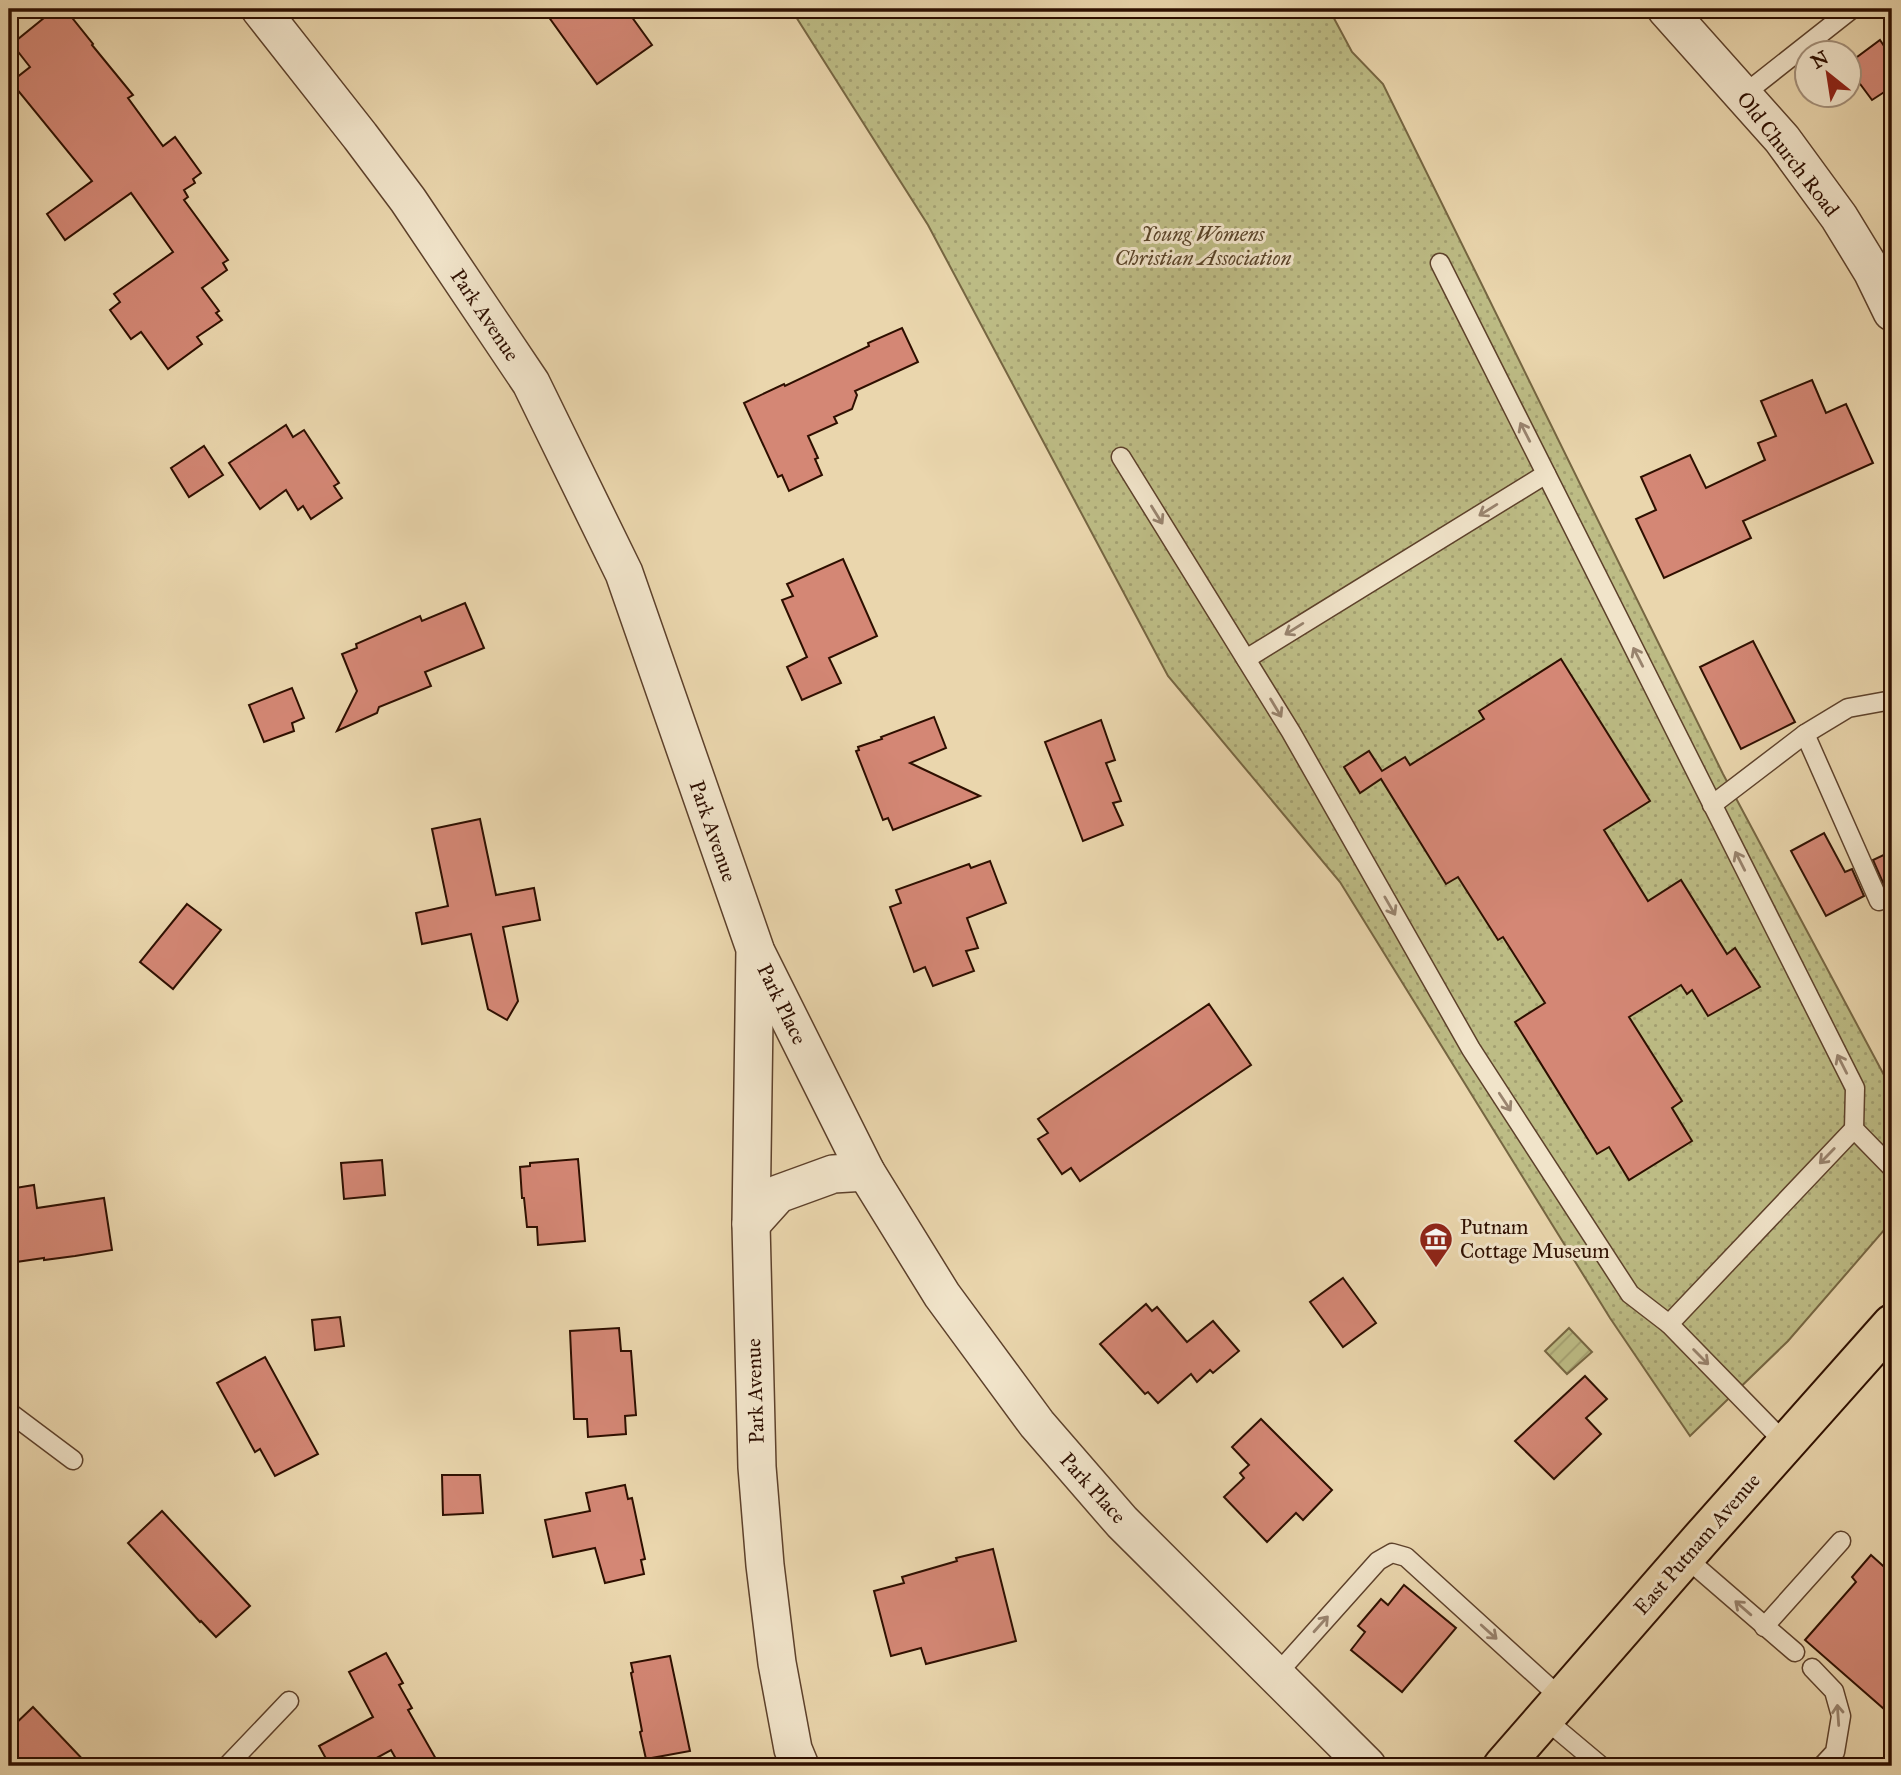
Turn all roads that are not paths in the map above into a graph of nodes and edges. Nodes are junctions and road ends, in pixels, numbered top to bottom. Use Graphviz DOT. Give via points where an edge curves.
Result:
graph roads {
  1 [pos="260,9"];
  2 [pos="1666,9"];
  3 [pos="1852,9"];
  4 [pos="1743,95"];
  5 [pos="1440,263"];
  6 [pos="1892,312"];
  7 [pos="1121,457"];
  8 [pos="1546,474"];
  9 [pos="1246,659"];
  10 [pos="1892,699"];
  11 [pos="1805,734"];
  12 [pos="1712,805"];
  13 [pos="1879,901"];
  14 [pos="755,949"];
  15 [pos="1854,1129"];
  16 [pos="1892,1168"];
  17 [pos="866,1172"];
  18 [pos="751,1224"];
  19 [pos="1892,1324"];
  20 [pos="1669,1325"];
  21 [pos="9,1412"];
  22 [pos="1786,1444"];
  23 [pos="73,1460"];
  24 [pos="1841,1541"];
  25 [pos="1685,1557"];
  26 [pos="1764,1627"];
  27 [pos="1795,1652"];
  28 [pos="1812,1668"];
  29 [pos="1276,1675"];
  30 [pos="289,1701"];
  31 [pos="1553,1709"];
  32 [pos="227,1766"];
  33 [pos="800,1766"];
  34 [pos="1367,1766"];
  35 [pos="1503,1766"];
  36 [pos="1601,1766"];
  37 [pos="1822,1766"];
  1 -- 14 [label="street, Park Avenue" via="408,200 531,383 624,573"];
  2 -- 4 [label="street, Old Church Road"];
  3 -- 4 [label="lane"];
  4 -- 6 [label="street, Old Church Road" via="1839,217"];
  8 -- 5 [label="lane, one-way"];
  7 -- 9 [label="lane, one-way"];
  8 -- 9 [label="lane, one-way"];
  12 -- 8 [label="lane, one-way"];
  9 -- 20 [label="lane, one-way" via="1471,1049 1630,1294"];
  10 -- 11 [label="lane" via="1848,708"];
  11 -- 12 [label="lane"];
  11 -- 13 [label="lane"];
  15 -- 12 [label="lane, one-way" via="1855,1088"];
  14 -- 17 [label="street, Park Place"];
  14 -- 18 [label="street, Park Avenue"];
  15 -- 16 [label="lane"];
  15 -- 20 [label="lane, one-way"];
  17 -- 18 [label="street" via="834,1174 778,1194"];
  17 -- 29 [label="street, Park Place" via="942,1295 1037,1424 1122,1521"];
  18 -- 33 [label="street, Park Avenue" via="756,1455 765,1565 777,1663"];
  19 -- 22 [label="main road, East Putnam Avenue"];
  20 -- 22 [label="lane, one-way"];
  21 -- 23 [label="lane"];
  22 -- 25 [label="main road, East Putnam Avenue"];
  24 -- 26 [label="lane"];
  26 -- 25 [label="lane, one-way"];
  25 -- 31 [label="main road, East Putnam Avenue"];
  26 -- 27 [label="lane"];
  37 -- 28 [label="lane, one-way" via="1835,1752 1841,1716 1834,1691"];
  29 -- 31 [label="lane, one-way" via="1378,1561 1392,1553 1406,1557"];
  29 -- 34 [label="street, Park Place"];
  30 -- 32 [label="lane"];
  31 -- 35 [label="main road, East Putnam Avenue"];
  31 -- 36 [label="lane"];
}
